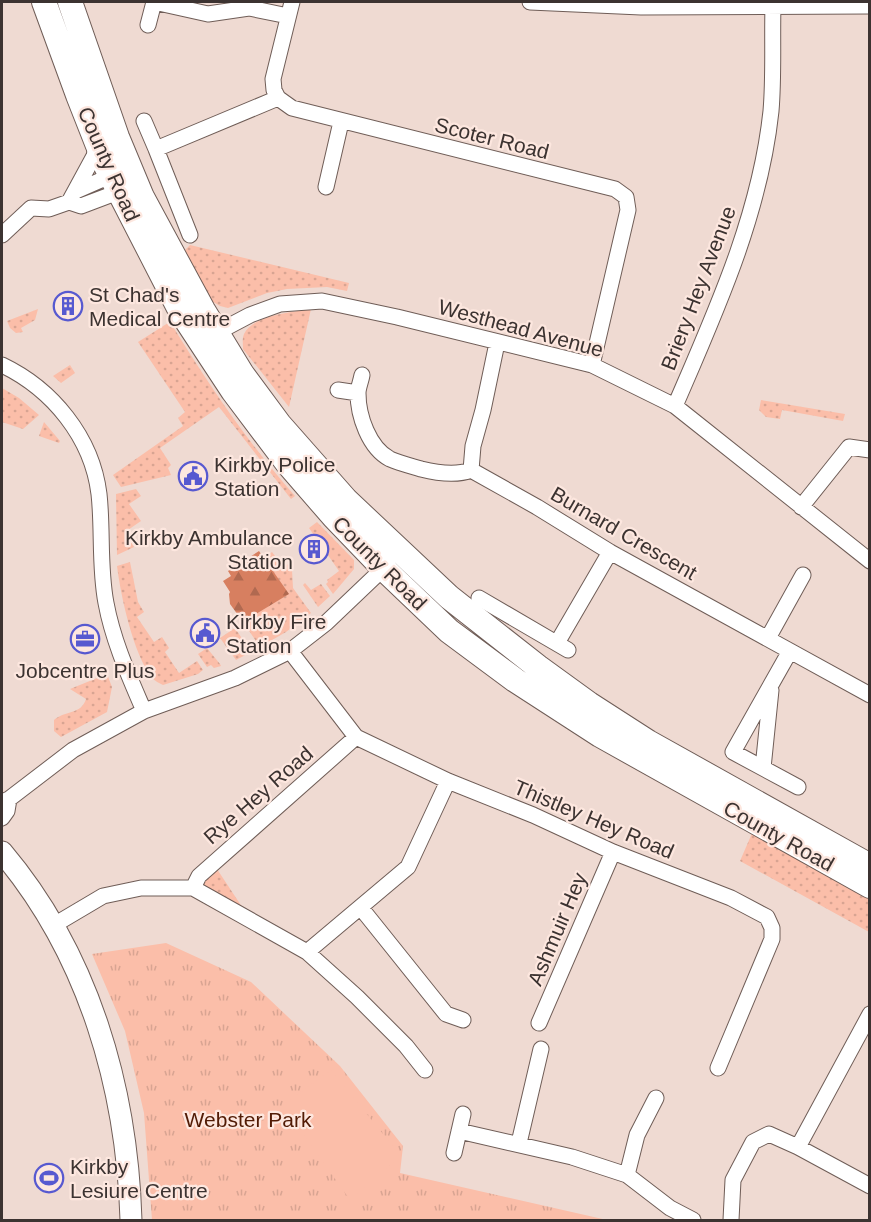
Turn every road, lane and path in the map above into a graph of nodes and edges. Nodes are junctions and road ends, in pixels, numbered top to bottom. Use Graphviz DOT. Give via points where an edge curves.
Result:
graph roads {
  1 [pos="27,2"];
  2 [pos="44,2"];
  3 [pos="152,2"];
  4 [pos="530,2"];
  5 [pos="773,5"];
  6 [pos="870,6"];
  7 [pos="290,9"];
  8 [pos="68,12"];
  9 [pos="148,25"];
  10 [pos="278,98"];
  11 [pos="144,121"];
  12 [pos="341,122"];
  13 [pos="97,144"];
  14 [pos="156,149"];
  15 [pos="124,180"];
  16 [pos="326,187"];
  17 [pos="72,196"];
  18 [pos="190,235"];
  19 [pos="2,236"];
  20 [pos="216,333"];
  21 [pos="497,343"];
  22 [pos="2,364"];
  23 [pos="592,365"];
  24 [pos="362,375"];
  25 [pos="338,390"];
  26 [pos="358,393"];
  27 [pos="675,406"];
  28 [pos="870,450"];
  29 [pos="471,470"];
  30 [pos="801,507"];
  31 [pos="610,552"];
  32 [pos="392,561"];
  33 [pos="870,561"];
  34 [pos="803,575"];
  35 [pos="490,599"];
  36 [pos="768,638"];
  37 [pos="290,651"];
  38 [pos="790,651"];
  39 [pos="772,682"];
  40 [pos="870,695"];
  41 [pos="144,711"];
  42 [pos="356,737"];
  43 [pos="762,768"];
  44 [pos="448,781"];
  45 [pos="798,788"];
  46 [pos="5,800"];
  47 [pos="2,818"];
  48 [pos="2,852"];
  49 [pos="613,852"];
  50 [pos="870,866"];
  51 [pos="870,886"];
  52 [pos="192,888"];
  53 [pos="361,908"];
  54 [pos="54,925"];
  55 [pos="307,952"];
  56 [pos="870,1014"];
  57 [pos="463,1020"];
  58 [pos="539,1023"];
  59 [pos="541,1049"];
  60 [pos="718,1068"];
  61 [pos="425,1070"];
  62 [pos="656,1098"];
  63 [pos="463,1114"];
  64 [pos="459,1131"];
  65 [pos="519,1143"];
  66 [pos="798,1147"];
  67 [pos="454,1153"];
  68 [pos="627,1175"];
  69 [pos="870,1186"];
  70 [pos="131,1221"];
  71 [pos="693,1221"];
  72 [pos="731,1221"];
  1 -- 8 [label="main road" via="44,14"];
  2 -- 8 [label="main road, County Road"];
  3 -- 7 [label="street" via="208,14 249,8"];
  3 -- 9 [label="street"];
  4 -- 5 [label="street" via="641,7"];
  5 -- 6 [label="street"];
  5 -- 27 [label="street, Briery Hey Avenue" via="771,110 761,174 742,242"];
  7 -- 10 [label="street" via="273,79"];
  8 -- 13 [label="main road, County Road"];
  8 -- 15 [label="main road, County Road"];
  10 -- 12 [label="street, Scoter Road" via="292,108"];
  10 -- 14 [label="street"];
  11 -- 14 [label="street"];
  12 -- 16 [label="street"];
  12 -- 23 [label="street, Scoter Road" via="615,189 626,197 628,210"];
  13 -- 15 [label="main road, County Road"];
  13 -- 17 [label="street"];
  14 -- 18 [label="street"];
  15 -- 17 [label="street"];
  15 -- 20 [label="main road, County Road"];
  15 -- 32 [label="main road, County Road" via="181,312 233,391 334,517"];
  17 -- 19 [label="street" via="50,209 31,208"];
  20 -- 21 [label="street, Westhead Avenue" via="280,304 322,301"];
  20 -- 32 [label="main road, County Road" via="288,436 346,500"];
  21 -- 23 [label="street, Westhead Avenue"];
  21 -- 29 [label="street"];
  22 -- 41 [label="street" via="50,397 69,420 86,451 99,492 106,603 124,664"];
  23 -- 27 [label="street, Westhead Avenue"];
  24 -- 26 [label="street"];
  25 -- 26 [label="street"];
  26 -- 29 [label="street" via="369,436 388,458 426,470 459,474"];
  27 -- 30 [label="street, Westhead Avenue"];
  28 -- 30 [label="street" via="849,447"];
  29 -- 31 [label="street, Burnard Crescent"];
  30 -- 33 [label="street, Westhead Avenue"];
  31 -- 35 [label="street" via="562,647"];
  31 -- 36 [label="street, Burnard Crescent"];
  32 -- 37 [label="street" via="326,624"];
  32 -- 50 [label="main road, County Road" via="589,704 648,742"];
  32 -- 51 [label="main road, County Road" via="449,631 515,680 600,735"];
  34 -- 36 [label="street"];
  36 -- 38 [label="street, Burnard Crescent"];
  37 -- 41 [label="street" via="235,678"];
  37 -- 42 [label="street, Thistley Hey Road"];
  38 -- 39 [label="street"];
  38 -- 40 [label="street, Burnard Crescent"];
  39 -- 43 [label="street"];
  39 -- 43 [label="street" via="726,752"];
  41 -- 46 [label="street" via="73,750"];
  42 -- 44 [label="street, Thistley Hey Road"];
  42 -- 52 [label="street, Rye Hey Road" via="199,876"];
  43 -- 45 [label="street"];
  44 -- 49 [label="street, Thistley Hey Road"];
  44 -- 53 [label="street" via="408,867"];
  46 -- 47 [label="street" via="7,811"];
  48 -- 54 [label="street"];
  49 -- 58 [label="street, Ashmuir Hey"];
  49 -- 60 [label="street, Thistley Hey Road" via="731,898 766,917 772,928 772,939"];
  52 -- 54 [label="street" via="141,888 103,896"];
  52 -- 55 [label="street"];
  53 -- 55 [label="street"];
  53 -- 57 [label="street" via="446,1014"];
  54 -- 70 [label="street" via="86,992 106,1048 125,1141"];
  55 -- 61 [label="street" via="406,1046"];
  56 -- 66 [label="street"];
  59 -- 65 [label="street"];
  62 -- 68 [label="street" via="637,1135"];
  63 -- 64 [label="street"];
  64 -- 65 [label="street"];
  64 -- 67 [label="street"];
  65 -- 68 [label="street"];
  66 -- 69 [label="street"];
  66 -- 72 [label="street" via="769,1134 753,1142 733,1180"];
  68 -- 71 [label="street"];
}
